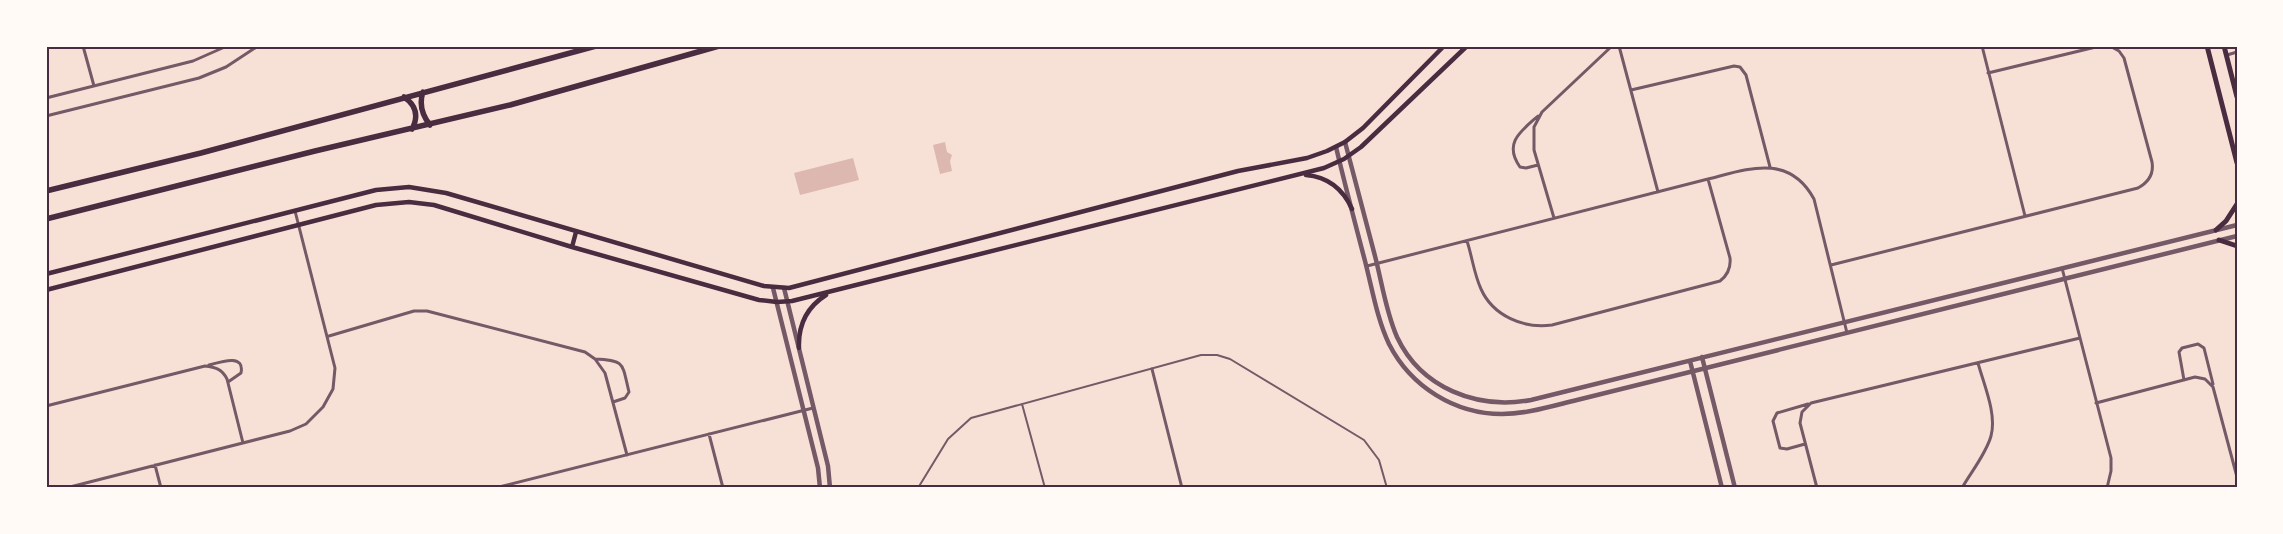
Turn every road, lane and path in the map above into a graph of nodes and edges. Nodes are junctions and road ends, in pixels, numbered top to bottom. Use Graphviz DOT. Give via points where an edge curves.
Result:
graph roads {
  1 [pos="84,46"];
  2 [pos="227,46"];
  3 [pos="258,46"];
  4 [pos="596,46"];
  5 [pos="719,46"];
  6 [pos="1444,46"];
  7 [pos="1467,46"];
  8 [pos="1612,46"];
  9 [pos="1619,46"];
  10 [pos="1982,46"];
  11 [pos="2100,46"];
  12 [pos="2110,46"];
  13 [pos="2208,46"];
  14 [pos="2225,46"];
  15 [pos="2237,52"];
  16 [pos="2226,55"];
  17 [pos="1988,73"];
  18 [pos="94,86"];
  19 [pos="1631,90"];
  20 [pos="423,92"];
  21 [pos="2237,96"];
  22 [pos="46,98"];
  23 [pos="404,98"];
  24 [pos="1542,112"];
  25 [pos="46,116"];
  26 [pos="430,125"];
  27 [pos="412,129"];
  28 [pos="1345,142"];
  29 [pos="1336,147"];
  30 [pos="1349,156"];
  31 [pos="1340,161"];
  32 [pos="2237,163"];
  33 [pos="1538,165"];
  34 [pos="1770,167"];
  35 [pos="1300,175"];
  36 [pos="1708,179"];
  37 [pos="46,191"];
  38 [pos="1658,192"];
  39 [pos="2237,204"];
  40 [pos="1352,209"];
  41 [pos="295,211"];
  42 [pos="2025,216"];
  43 [pos="1554,218"];
  44 [pos="46,219"];
  45 [pos="2237,225"];
  46 [pos="299,226"];
  47 [pos="2216,230"];
  48 [pos="576,232"];
  49 [pos="2237,236"];
  50 [pos="2219,240"];
  51 [pos="1467,241"];
  52 [pos="2237,246"];
  53 [pos="572,247"];
  54 [pos="1377,264"];
  55 [pos="1831,265"];
  56 [pos="1367,266"];
  57 [pos="2062,268"];
  58 [pos="46,274"];
  59 [pos="2065,279"];
  60 [pos="773,288"];
  61 [pos="784,288"];
  62 [pos="46,290"];
  63 [pos="832,292"];
  64 [pos="777,302"];
  65 [pos="787,302"];
  66 [pos="1845,322"];
  67 [pos="1847,334"];
  68 [pos="329,336"];
  69 [pos="2080,338"];
  70 [pos="798,348"];
  71 [pos="1702,357"];
  72 [pos="595,359"];
  73 [pos="1690,360"];
  74 [pos="1978,363"];
  75 [pos="205,366"];
  76 [pos="1152,369"];
  77 [pos="1705,369"];
  78 [pos="1692,372"];
  79 [pos="2184,380"];
  80 [pos="228,382"];
  81 [pos="2213,388"];
  82 [pos="613,402"];
  83 [pos="1811,403"];
  84 [pos="2096,403"];
  85 [pos="1022,404"];
  86 [pos="46,406"];
  87 [pos="813,408"];
  88 [pos="804,411"];
  89 [pos="709,434"];
  90 [pos="243,443"];
  91 [pos="1805,444"];
  92 [pos="627,455"];
  93 [pos="155,465"];
  94 [pos="2237,477"];
  95 [pos="66,488"];
  96 [pos="161,488"];
  97 [pos="495,488"];
  98 [pos="723,488"];
  99 [pos="820,488"];
  100 [pos="830,488"];
  101 [pos="918,488"];
  102 [pos="1046,488"];
  103 [pos="1182,488"];
  104 [pos="1387,488"];
  105 [pos="1722,488"];
  106 [pos="1735,488"];
  107 [pos="1817,488"];
  108 [pos="1962,488"];
  109 [pos="2107,488"];
  1 -- 18 [label="street"];
  2 -- 18 [label="street" via="193,61"];
  3 -- 25 [label="street" via="226,67 199,78"];
  4 -- 20 [label="highway"];
  5 -- 26 [label="highway"];
  6 -- 28 [label="main road"];
  7 -- 30 [label="main road"];
  8 -- 24 [label="street"];
  9 -- 19 [label="street"];
  10 -- 17 [label="street"];
  11 -- 17 [label="street"];
  12 -- 42 [label="street" via="2124,58 2152,162 2151,177 2138,188"];
  13 -- 32 [label="main road"];
  14 -- 16 [label="main road"];
  15 -- 16 [label="street"];
  16 -- 21 [label="main road"];
  17 -- 42 [label="street"];
  18 -- 22 [label="street"];
  19 -- 34 [label="street" via="1740,67 1746,74"];
  19 -- 38 [label="street"];
  20 -- 23 [label="highway"];
  20 -- 26 [label="highway" via="422,112"];
  23 -- 27 [label="highway" via="412,104 416,114"];
  23 -- 37 [label="highway"];
  24 -- 33 [label="street" via="1532,138"];
  24 -- 33 [label="street" via="1516,136 1513,144 1520,167"];
  26 -- 27 [label="highway"];
  27 -- 44 [label="highway"];
  28 -- 29 [label="main road"];
  28 -- 30 [label="street"];
  29 -- 31 [label="street"];
  29 -- 61 [label="main road" via="1307,158 1238,171"];
  30 -- 31 [label="main road"];
  30 -- 54 [label="street"];
  31 -- 35 [label="main road"];
  31 -- 40 [label="street"];
  33 -- 43 [label="street"];
  34 -- 36 [label="street"];
  34 -- 55 [label="street" via="1790,174 1810,193"];
  35 -- 40 [label="main road" via="1322,178 1335,186"];
  35 -- 63 [label="main road"];
  36 -- 38 [label="street"];
  36 -- 51 [label="street" via="1730,258 1725,277 1720,281 1547,326 1511,320 1488,301 1480,288"];
  38 -- 43 [label="street"];
  39 -- 47 [label="main road" via="2231,216"];
  40 -- 56 [label="street"];
  41 -- 46 [label="street"];
  41 -- 48 [label="main road" via="376,190 418,188 446,193"];
  41 -- 58 [label="main road"];
  42 -- 55 [label="street"];
  43 -- 51 [label="street"];
  45 -- 47 [label="street"];
  46 -- 53 [label="main road" via="376,205 416,202 440,206"];
  46 -- 62 [label="main road"];
  46 -- 68 [label="street"];
  47 -- 57 [label="street"];
  48 -- 53 [label="main road"];
  48 -- 60 [label="main road"];
  49 -- 50 [label="street"];
  50 -- 52 [label="main road"];
  50 -- 59 [label="street"];
  51 -- 54 [label="street"];
  53 -- 64 [label="main road" via="759,300"];
  54 -- 56 [label="street"];
  54 -- 73 [label="street" via="1394,328 1409,356 1438,384 1469,398 1521,402"];
  55 -- 66 [label="street"];
  56 -- 78 [label="street" via="1384,332 1401,363 1430,392 1464,408 1493,414 1524,412"];
  57 -- 59 [label="street"];
  57 -- 66 [label="street"];
  59 -- 67 [label="street"];
  59 -- 69 [label="street"];
  60 -- 61 [label="main road"];
  60 -- 64 [label="street"];
  61 -- 65 [label="street"];
  63 -- 65 [label="main road"];
  63 -- 70 [label="main road" via="813,305 804,318"];
  64 -- 65 [label="main road"];
  64 -- 88 [label="street"];
  65 -- 70 [label="street"];
  66 -- 67 [label="street"];
  66 -- 71 [label="street"];
  67 -- 77 [label="street"];
  68 -- 72 [label="street" via="414,311 427,311 579,350"];
  68 -- 90 [label="street" via="335,375 330,395 320,412 296,429"];
  69 -- 74 [label="street"];
  69 -- 84 [label="street"];
  70 -- 87 [label="street"];
  71 -- 73 [label="street"];
  71 -- 77 [label="street"];
  72 -- 82 [label="street" via="605,373"];
  72 -- 82 [label="street" via="616,360 622,367 628,394"];
  73 -- 78 [label="street"];
  74 -- 83 [label="street"];
  74 -- 108 [label="street" via="1992,414 1992,431 1987,446"];
  75 -- 80 [label="street" via="220,370"];
  75 -- 80 [label="street" via="232,360 239,362 241,373"];
  75 -- 86 [label="street"];
  76 -- 85 [label="lane"];
  76 -- 103 [label="street"];
  76 -- 104 [label="lane" via="1207,354 1230,360 1364,440 1379,460"];
  77 -- 78 [label="street"];
  77 -- 106 [label="street"];
  78 -- 105 [label="street"];
  79 -- 81 [label="street" via="2202,378"];
  79 -- 81 [label="street" via="2179,352 2182,348 2198,344 2204,348"];
  79 -- 84 [label="street"];
  80 -- 90 [label="street"];
  81 -- 94 [label="street"];
  82 -- 92 [label="street"];
  83 -- 91 [label="street" via="1800,419"];
  83 -- 91 [label="street" via="1777,413 1773,419 1780,448"];
  84 -- 109 [label="street" via="2112,464"];
  85 -- 101 [label="lane" via="971,418 964,423 948,439"];
  85 -- 102 [label="lane"];
  87 -- 88 [label="street"];
  87 -- 100 [label="street" via="828,466"];
  88 -- 89 [label="street"];
  88 -- 99 [label="street"];
  89 -- 92 [label="street"];
  89 -- 98 [label="street"];
  90 -- 93 [label="street"];
  91 -- 107 [label="street"];
  92 -- 97 [label="street"];
  93 -- 95 [label="street"];
  93 -- 96 [label="street"];
}
